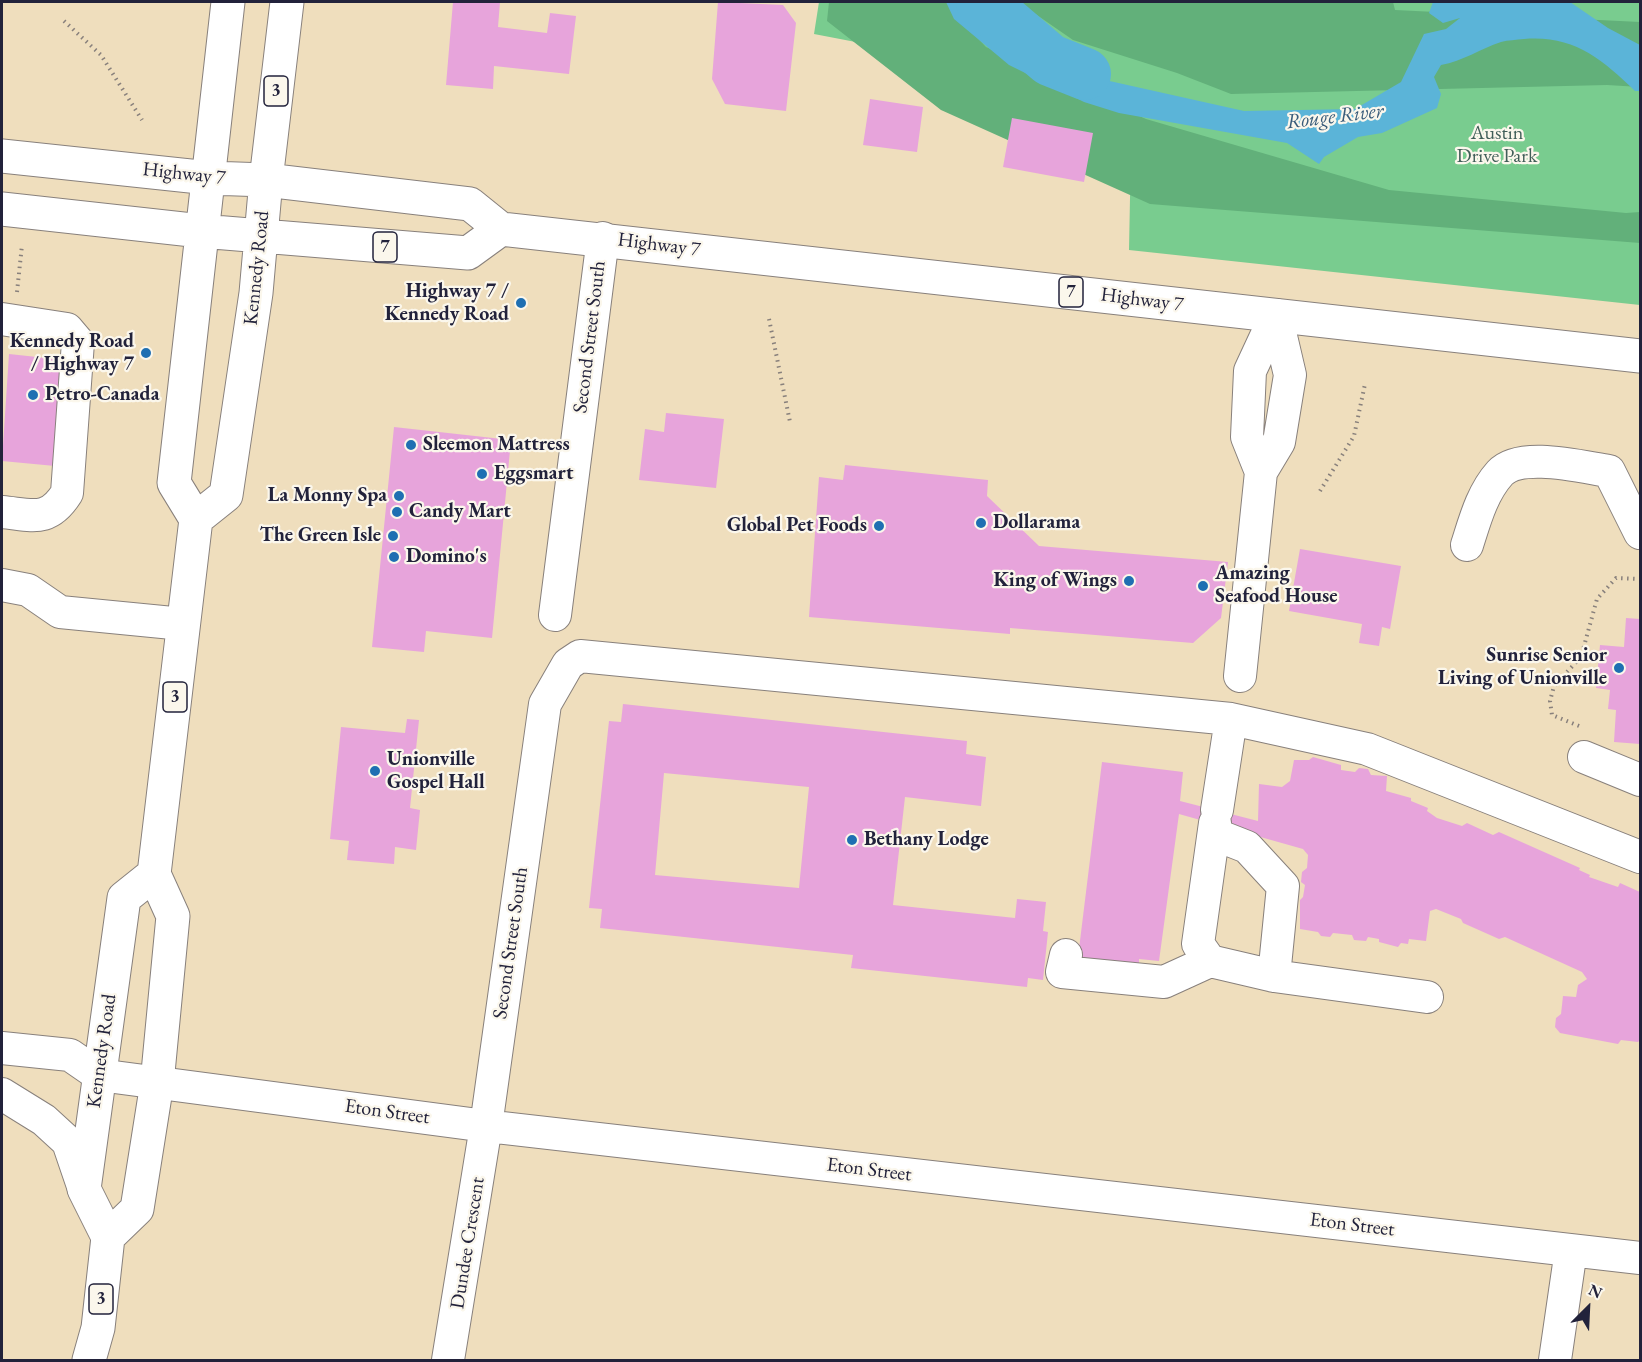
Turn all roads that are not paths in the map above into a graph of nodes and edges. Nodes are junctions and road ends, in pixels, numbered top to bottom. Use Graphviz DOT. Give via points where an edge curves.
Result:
graph roads {
  1 [pos="228,2"];
  2 [pos="287,2"];
  3 [pos="2,156"];
  4 [pos="209,178"];
  5 [pos="266,180"];
  6 [pos="2,209"];
  7 [pos="501,229"];
  8 [pos="201,231"];
  9 [pos="261,236"];
  10 [pos="603,238"];
  11 [pos="1276,315"];
  12 [pos="7,320"];
  13 [pos="1641,356"];
  14 [pos="2,512"];
  15 [pos="196,519"];
  16 [pos="1641,534"];
  17 [pos="1467,545"];
  18 [pos="15,587"];
  19 [pos="2,609"];
  20 [pos="555,615"];
  21 [pos="183,624"];
  22 [pos="1240,676"];
  23 [pos="1231,719"];
  24 [pos="1587,744"];
  25 [pos="1641,780"];
  26 [pos="1215,822"];
  27 [pos="1641,857"];
  28 [pos="154,874"];
  29 [pos="1066,955"];
  30 [pos="1210,961"];
  31 [pos="1274,976"];
  32 [pos="1427,997"];
  33 [pos="2,1048"];
  34 [pos="99,1075"];
  35 [pos="157,1083"];
  36 [pos="2,1095"];
  37 [pos="486,1126"];
  38 [pos="84,1189"];
  39 [pos="108,1237"];
  40 [pos="1571,1250"];
  41 [pos="1641,1258"];
  42 [pos="89,1360"];
  43 [pos="448,1360"];
  44 [pos="1555,1360"];
  1 -- 4 [label="main road"];
  2 -- 5 [label="main road, Kennedy Road / 3"];
  3 -- 4 [label="main road, Highway 7"];
  4 -- 5 [label="main road, Highway 7"];
  4 -- 8 [label="main road"];
  5 -- 7 [label="main road, Highway 7" via="470,204"];
  5 -- 9 [label="main road, Kennedy Road / 3"];
  6 -- 8 [label="main road, 7"];
  7 -- 9 [label="main road, 7" via="468,254"];
  7 -- 10 [label="main road, Highway 7 / 7"];
  8 -- 9 [label="main road, 7"];
  8 -- 15 [label="main road" via="174,483"];
  9 -- 15 [label="main road, Kennedy Road / 3" via="226,495"];
  10 -- 11 [label="main road, Highway 7 / 7"];
  10 -- 20 [label="street, Second Street South"];
  11 -- 13 [label="main road, Highway 7 / 7"];
  11 -- 22 [label="street" via="1250,371 1247,436 1261,472"];
  12 -- 14 [label="street" via="67,329 78,342 67,493 58,507 44,516"];
  15 -- 21 [label="main road, 3"];
  16 -- 17 [label="street" via="1609,471 1536,460 1501,471 1482,498"];
  18 -- 19 [label="street"];
  18 -- 21 [label="street" via="60,612"];
  21 -- 28 [label="main road, 3"];
  23 -- 26 [label="street"];
  23 -- 27 [label="street, Second Street South" via="1367,749"];
  23 -- 37 [label="street, Second Street South" via="580,656 568,664 545,704"];
  24 -- 25 [label="street"];
  26 -- 30 [label="street" via="1198,944"];
  26 -- 31 [label="street" via="1247,847 1283,886"];
  28 -- 34 [label="main road, Kennedy Road" via="124,898"];
  28 -- 35 [label="main road" via="173,916"];
  29 -- 30 [label="street" via="1062,972 1164,982"];
  30 -- 31 [label="street"];
  31 -- 32 [label="street"];
  33 -- 34 [label="street" via="70,1055"];
  34 -- 35 [label="street, Eton Street"];
  34 -- 38 [label="main road, Kennedy Road"];
  35 -- 37 [label="street, Eton Street"];
  35 -- 39 [label="main road" via="137,1209"];
  36 -- 38 [label="street" via="44,1120 68,1142"];
  37 -- 40 [label="street, Eton Street"];
  37 -- 43 [label="street, Dundee Crescent"];
  38 -- 39 [label="main road"];
  39 -- 42 [label="main road, 3" via="98,1328"];
  40 -- 41 [label="street, Eton Street"];
  40 -- 44 [label="street"];
}
